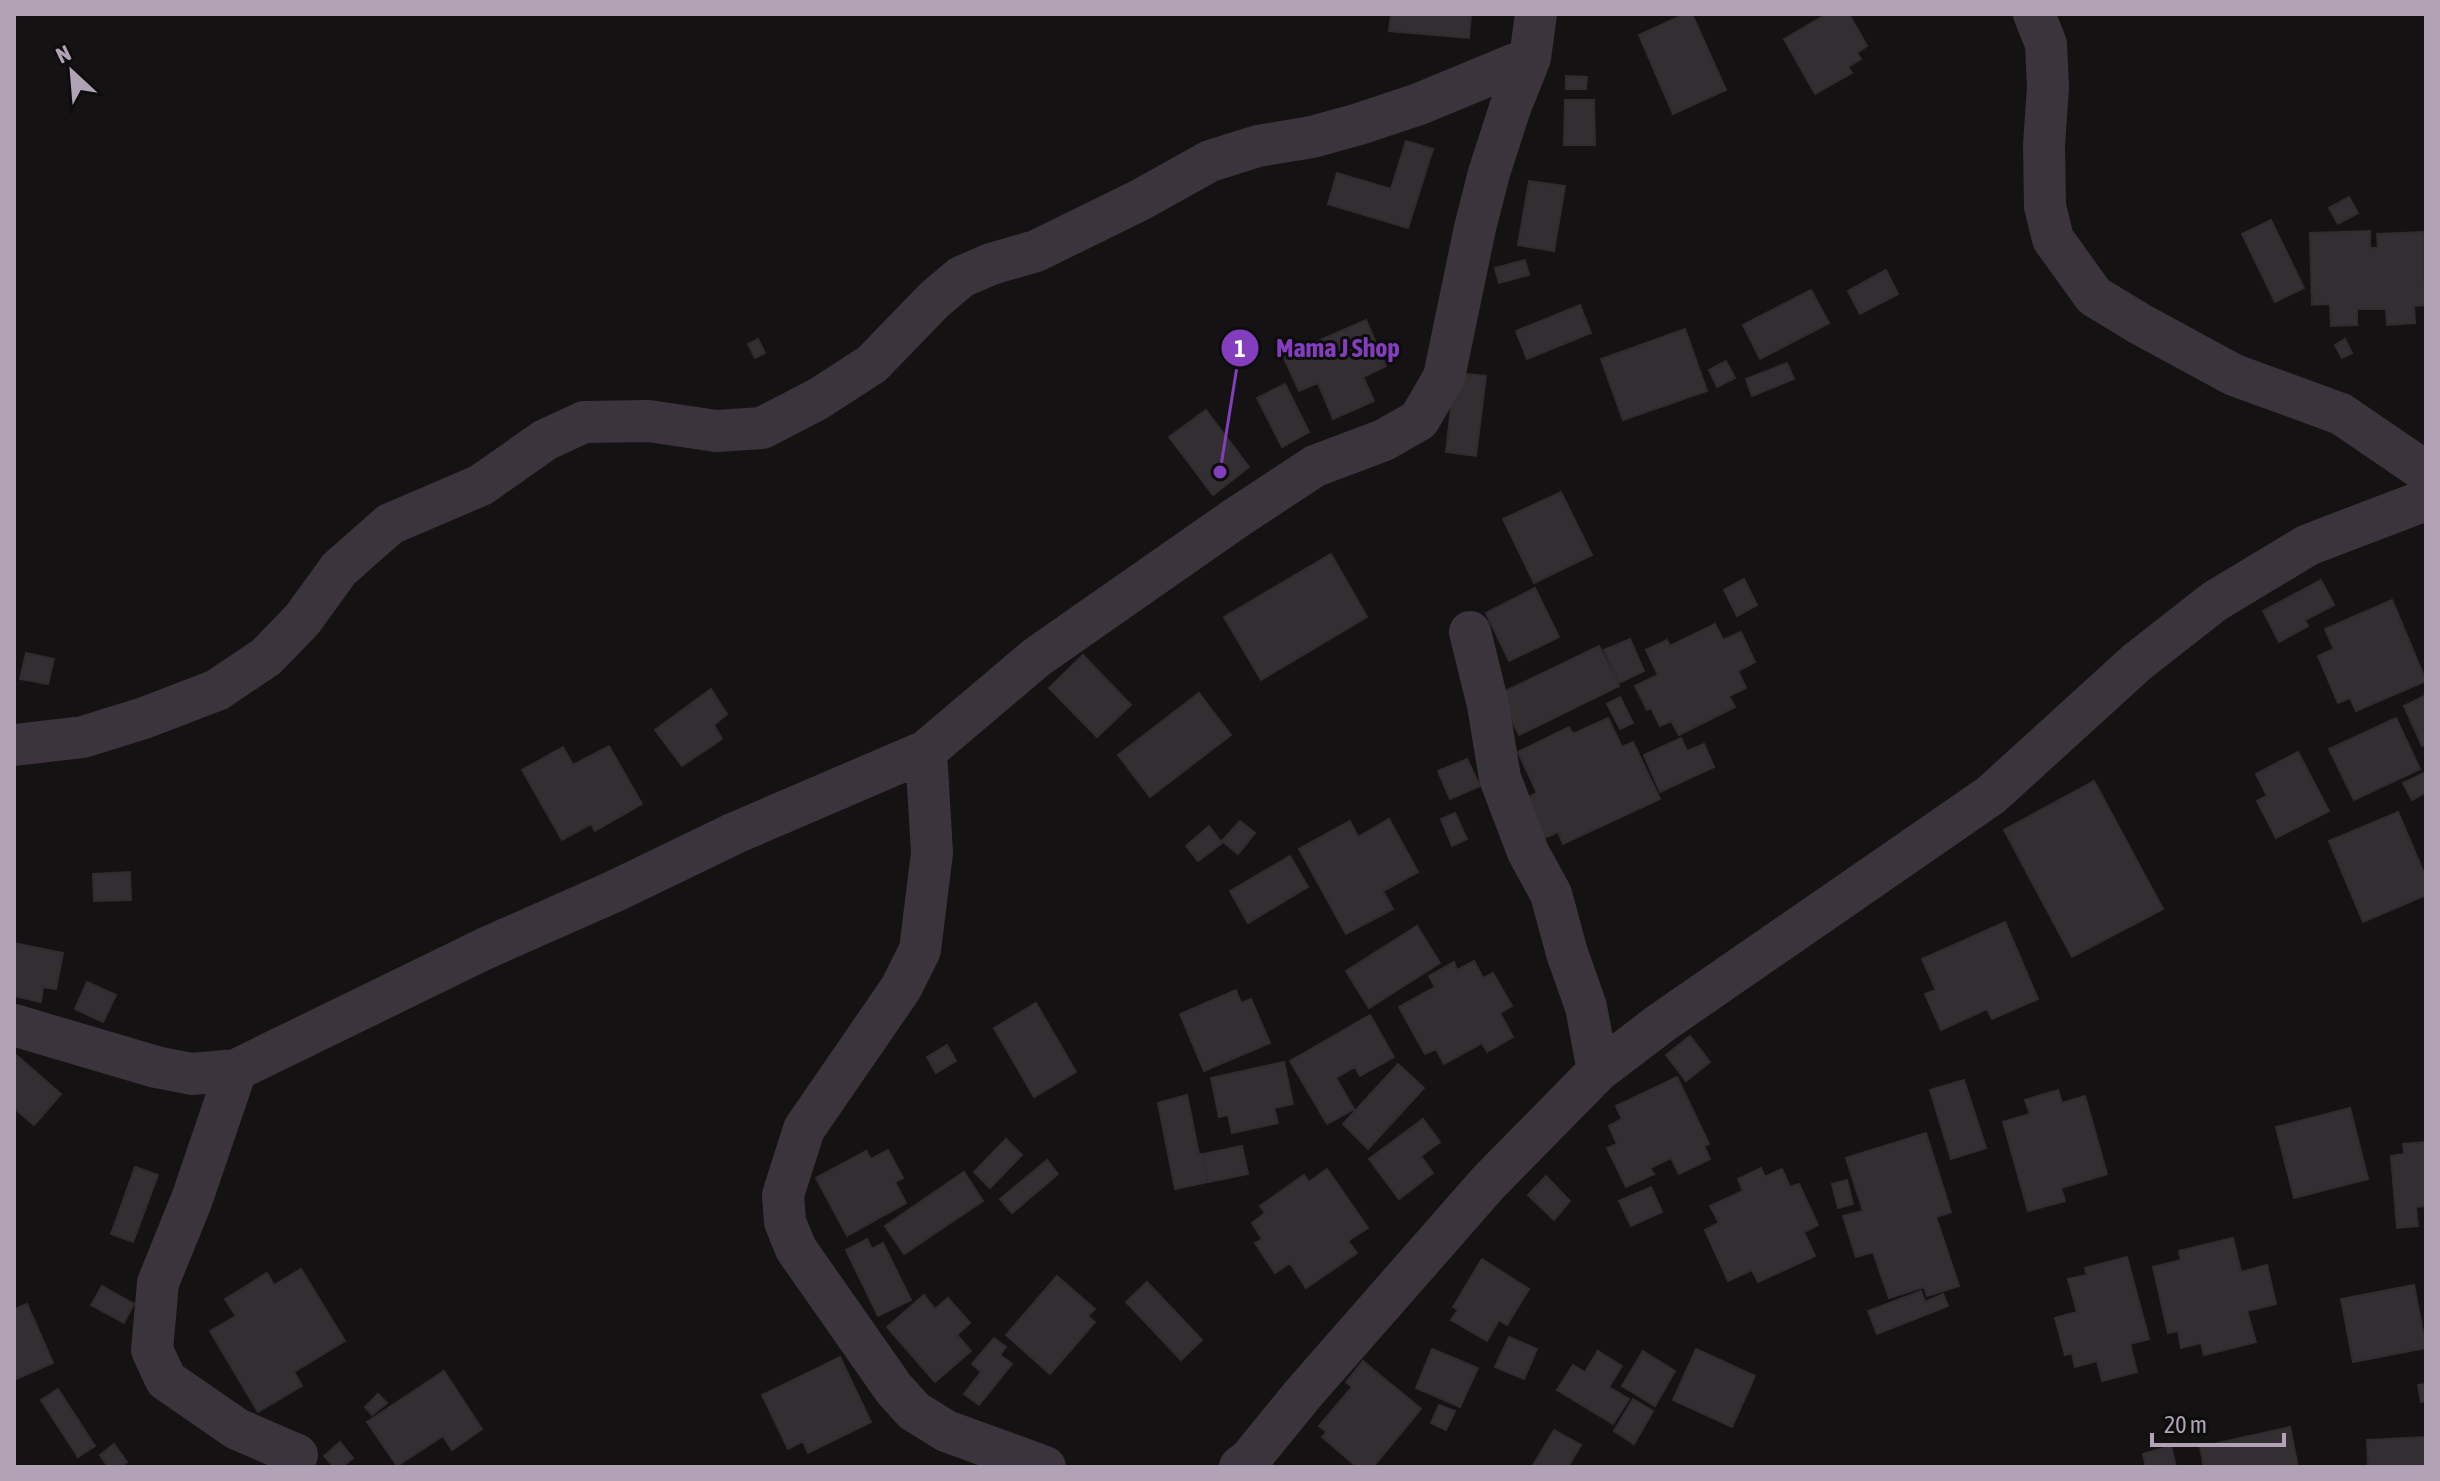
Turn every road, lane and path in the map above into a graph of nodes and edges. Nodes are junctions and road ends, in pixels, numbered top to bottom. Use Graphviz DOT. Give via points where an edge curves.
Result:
graph roads {
  1 [pos="1536,14"];
  2 [pos="2034,14"];
  3 [pos="1530,58"];
  4 [pos="2426,472"];
  5 [pos="2426,500"];
  6 [pos="1470,632"];
  7 [pos="14,745"];
  8 [pos="926,751"];
  9 [pos="14,1025"];
  10 [pos="236,1070"];
  11 [pos="1598,1071"];
  12 [pos="297,1455"];
  13 [pos="1045,1467"];
  14 [pos="1240,1467"];
  1 -- 3 [label="street"];
  2 -- 4 [label="street" via="2047,59 2045,206 2053,239 2094,296 2234,375 2341,414"];
  3 -- 7 [label="street" via="1389,114 1210,161 1036,251 961,277 872,364 762,428 716,431 649,421 584,422 545,440 481,485 390,524 339,569 302,620 266,657 217,690 83,737"];
  3 -- 8 [label="street" via="1489,173 1444,377 1419,420 1384,440 1315,466 1249,509 1037,657"];
  5 -- 11 [label="street" via="2308,545 2215,601 2137,662 1991,795"];
  6 -- 11 [label="street" via="1500,778 1528,852 1551,894 1586,1007"];
  8 -- 10 [label="street" via="484,949"];
  8 -- 13 [label="street" via="932,853 920,950 901,988 804,1129 783,1195 785,1222 796,1249 914,1411 946,1431"];
  9 -- 10 [label="street" via="156,1067 192,1074"];
  10 -- 12 [label="street" via="158,1283 152,1350 166,1380 237,1429"];
  11 -- 14 [label="street" via="1488,1183"];
}
